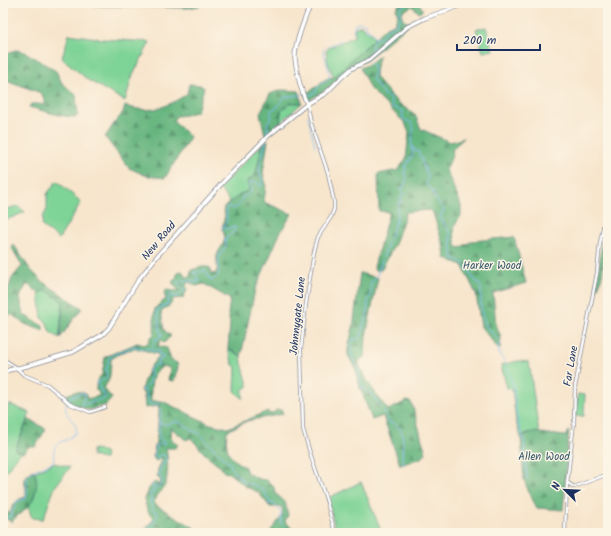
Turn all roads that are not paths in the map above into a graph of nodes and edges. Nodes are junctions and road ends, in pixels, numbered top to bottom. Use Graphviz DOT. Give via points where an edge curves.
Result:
graph roads {
  1 [pos="311,3"];
  2 [pos="468,3"];
  3 [pos="307,104"];
  4 [pos="608,203"];
  5 [pos="3,359"];
  6 [pos="8,362"];
  7 [pos="17,368"];
  8 [pos="9,370"];
  9 [pos="3,373"];
  10 [pos="105,407"];
  11 [pos="608,474"];
  12 [pos="567,483"];
  13 [pos="574,487"];
  14 [pos="567,494"];
  15 [pos="335,533"];
  16 [pos="565,533"];
  1 -- 3 [label="main road" via="295,59 302,94"];
  2 -- 3 [label="main road, New Road" via="407,27 369,60 351,69 326,93"];
  3 -- 7 [label="main road, New Road" via="265,139 162,250 140,277 113,323 102,334 73,352"];
  3 -- 15 [label="street, Johnnygate Lane" via="328,173 334,209 318,237 306,304 301,349 303,429"];
  4 -- 12 [label="street, Far Lane" via="575,387"];
  5 -- 6 [label="street"];
  6 -- 7 [label="street"];
  6 -- 8 [label="street"];
  7 -- 8 [label="main road, New Road"];
  7 -- 10 [label="street" via="24,375 48,385 70,404 90,412"];
  8 -- 9 [label="main road, New Road"];
  11 -- 13 [label="street"];
  12 -- 13 [label="street"];
  12 -- 14 [label="street, Far Lane"];
  13 -- 14 [label="street"];
  14 -- 16 [label="street, Far Lane"];
}
